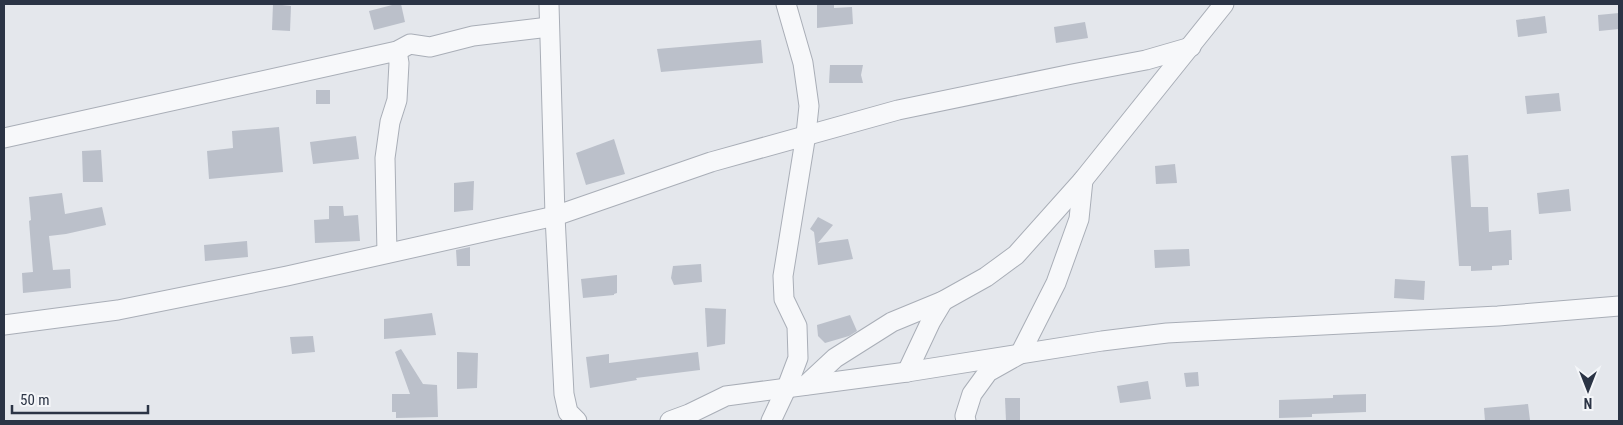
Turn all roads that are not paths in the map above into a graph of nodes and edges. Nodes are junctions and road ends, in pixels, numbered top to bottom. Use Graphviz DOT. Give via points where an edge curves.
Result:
graph roads {
  1 [pos="549,4"];
  2 [pos="786,4"];
  3 [pos="1224,4"];
  4 [pos="549,27"];
  5 [pos="1191,47"];
  6 [pos="398,51"];
  7 [pos="806,134"];
  8 [pos="4,138"];
  9 [pos="1083,180"];
  10 [pos="555,216"];
  11 [pos="387,253"];
  12 [pos="943,301"];
  13 [pos="1619,306"];
  14 [pos="4,325"];
  15 [pos="1020,354"];
  16 [pos="907,372"];
  17 [pos="796,386"];
  18 [pos="577,421"];
  19 [pos="670,421"];
  20 [pos="771,421"];
  21 [pos="966,421"];
  1 -- 4 [label="street"];
  2 -- 7 [label="street" via="803,63 808,106"];
  3 -- 5 [label="street"];
  4 -- 6 [label="street" via="473,36 430,47 410,44"];
  4 -- 10 [label="street"];
  5 -- 7 [label="street" via="1146,60 898,110"];
  5 -- 9 [label="street"];
  6 -- 8 [label="street"];
  6 -- 11 [label="street" via="397,100 385,158"];
  7 -- 10 [label="street" via="711,162"];
  7 -- 17 [label="street" via="783,276 784,299 798,326"];
  9 -- 12 [label="street" via="1016,255 986,277"];
  9 -- 15 [label="street" via="1080,219 1056,283"];
  10 -- 11 [label="street"];
  10 -- 18 [label="street" via="564,394 568,412"];
  11 -- 14 [label="street" via="118,310"];
  12 -- 16 [label="street"];
  12 -- 17 [label="street" via="892,322"];
  13 -- 15 [label="street" via="1498,316 1167,333"];
  15 -- 16 [label="street"];
  15 -- 21 [label="street" via="988,372 972,394"];
  16 -- 17 [label="street"];
  17 -- 19 [label="street" via="726,396"];
  17 -- 20 [label="street"];
}
